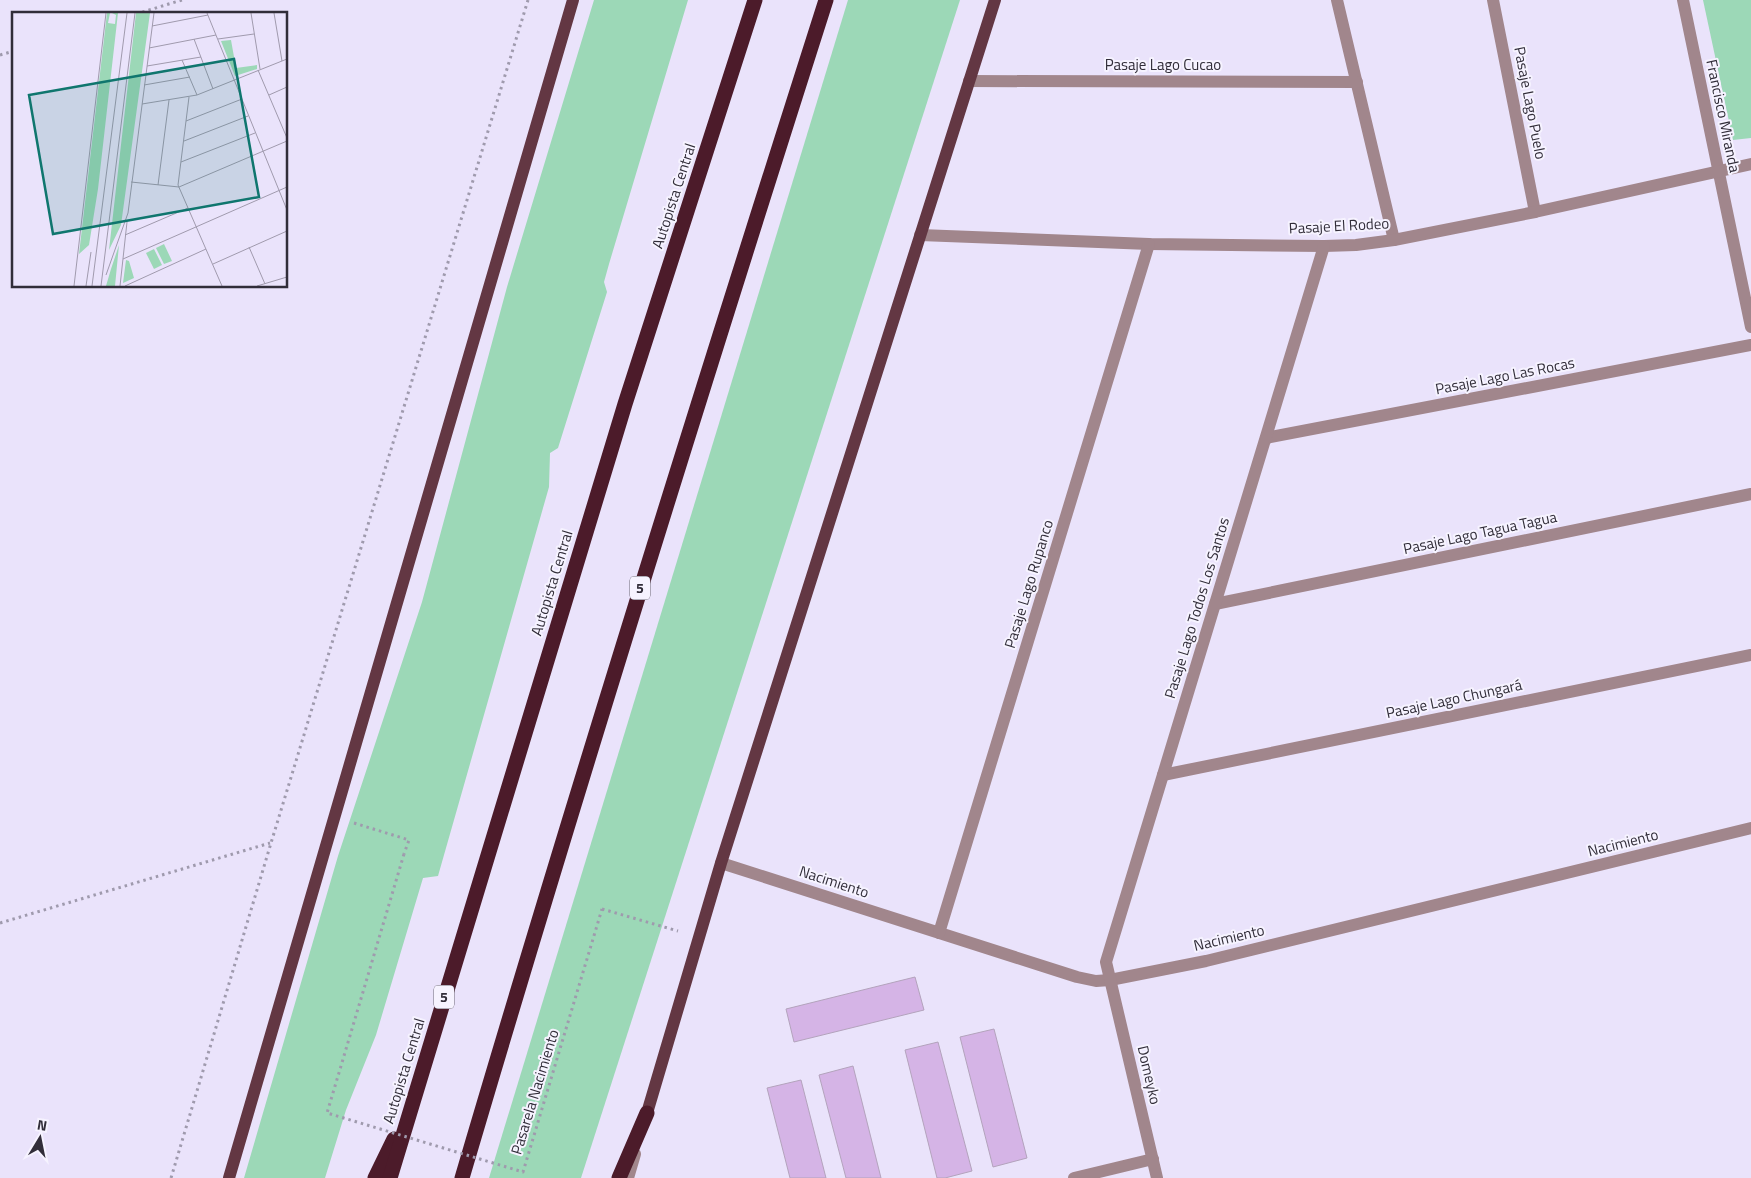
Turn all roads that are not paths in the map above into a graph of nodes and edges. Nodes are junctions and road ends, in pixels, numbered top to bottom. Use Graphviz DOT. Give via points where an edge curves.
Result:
graph roads {
  1 [pos="573,0"];
  2 [pos="755,0"];
  3 [pos="826,0"];
  4 [pos="995,0"];
  5 [pos="1337,0"];
  6 [pos="1493,0"];
  7 [pos="1682,0"];
  8 [pos="969,81"];
  9 [pos="1357,82"];
  10 [pos="1751,164"];
  11 [pos="1718,171"];
  12 [pos="1535,212"];
  13 [pos="920,236"];
  14 [pos="1394,240"];
  15 [pos="1149,244"];
  16 [pos="1324,246"];
  17 [pos="1751,327"];
  18 [pos="1751,345"];
  19 [pos="1266,438"];
  20 [pos="1751,494"];
  21 [pos="1215,604"];
  22 [pos="1751,655"];
  23 [pos="1163,775"];
  24 [pos="1751,828"];
  25 [pos="722,863"];
  26 [pos="939,933"];
  27 [pos="1110,980"];
  28 [pos="412,1102"];
  29 [pos="647,1114"];
  30 [pos="1152,1159"];
  31 [pos="229,1178"];
  32 [pos="375,1178"];
  33 [pos="390,1178"];
  34 [pos="462,1178"];
  35 [pos="619,1178"];
  36 [pos="628,1178"];
  37 [pos="1074,1178"];
  38 [pos="1157,1178"];
  1 -- 31 [label="main road"];
  2 -- 28 [label="highway, Autopista Central / 5" via="625,404"];
  3 -- 34 [label="highway, 5" via="588,755"];
  4 -- 8 [label="main road"];
  5 -- 9 [label="street"];
  6 -- 12 [label="street, Pasaje Lago Puelo"];
  7 -- 11 [label="street, Francisco Miranda"];
  8 -- 9 [label="street, Pasaje Lago Cucao"];
  8 -- 13 [label="main road"];
  9 -- 14 [label="street"];
  10 -- 11 [label="street, Pasaje El Rodeo"];
  11 -- 12 [label="street, Pasaje El Rodeo"];
  11 -- 17 [label="street, Francisco Miranda"];
  12 -- 14 [label="street, Pasaje El Rodeo"];
  13 -- 15 [label="street, Pasaje El Rodeo"];
  13 -- 25 [label="main road"];
  14 -- 16 [label="street, Pasaje El Rodeo"];
  15 -- 16 [label="street, Pasaje El Rodeo"];
  15 -- 26 [label="street, Pasaje Lago Rupanco"];
  16 -- 19 [label="street, Pasaje Lago Todos Los Santos"];
  18 -- 19 [label="street, Pasaje Lago Las Rocas"];
  19 -- 21 [label="street, Pasaje Lago Todos Los Santos"];
  20 -- 21 [label="street, Pasaje Lago Tagua Tagua"];
  21 -- 23 [label="street, Pasaje Lago Todos Los Santos"];
  22 -- 23 [label="street, Pasaje Lago Chungará"];
  23 -- 27 [label="street, Pasaje Lago Todos Los Santos" via="1106,962"];
  24 -- 27 [label="street, Nacimiento" via="1216,959"];
  25 -- 26 [label="street, Nacimiento"];
  25 -- 29 [label="main road"];
  26 -- 27 [label="street, Nacimiento" via="1077,977"];
  27 -- 30 [label="street, Domeyko"];
  28 -- 32 [label="highway"];
  28 -- 33 [label="highway, Autopista Central / 5"];
  29 -- 35 [label="highway"];
  29 -- 36 [label="street"];
  30 -- 37 [label="street"];
  30 -- 38 [label="street, Domeyko"];
}
